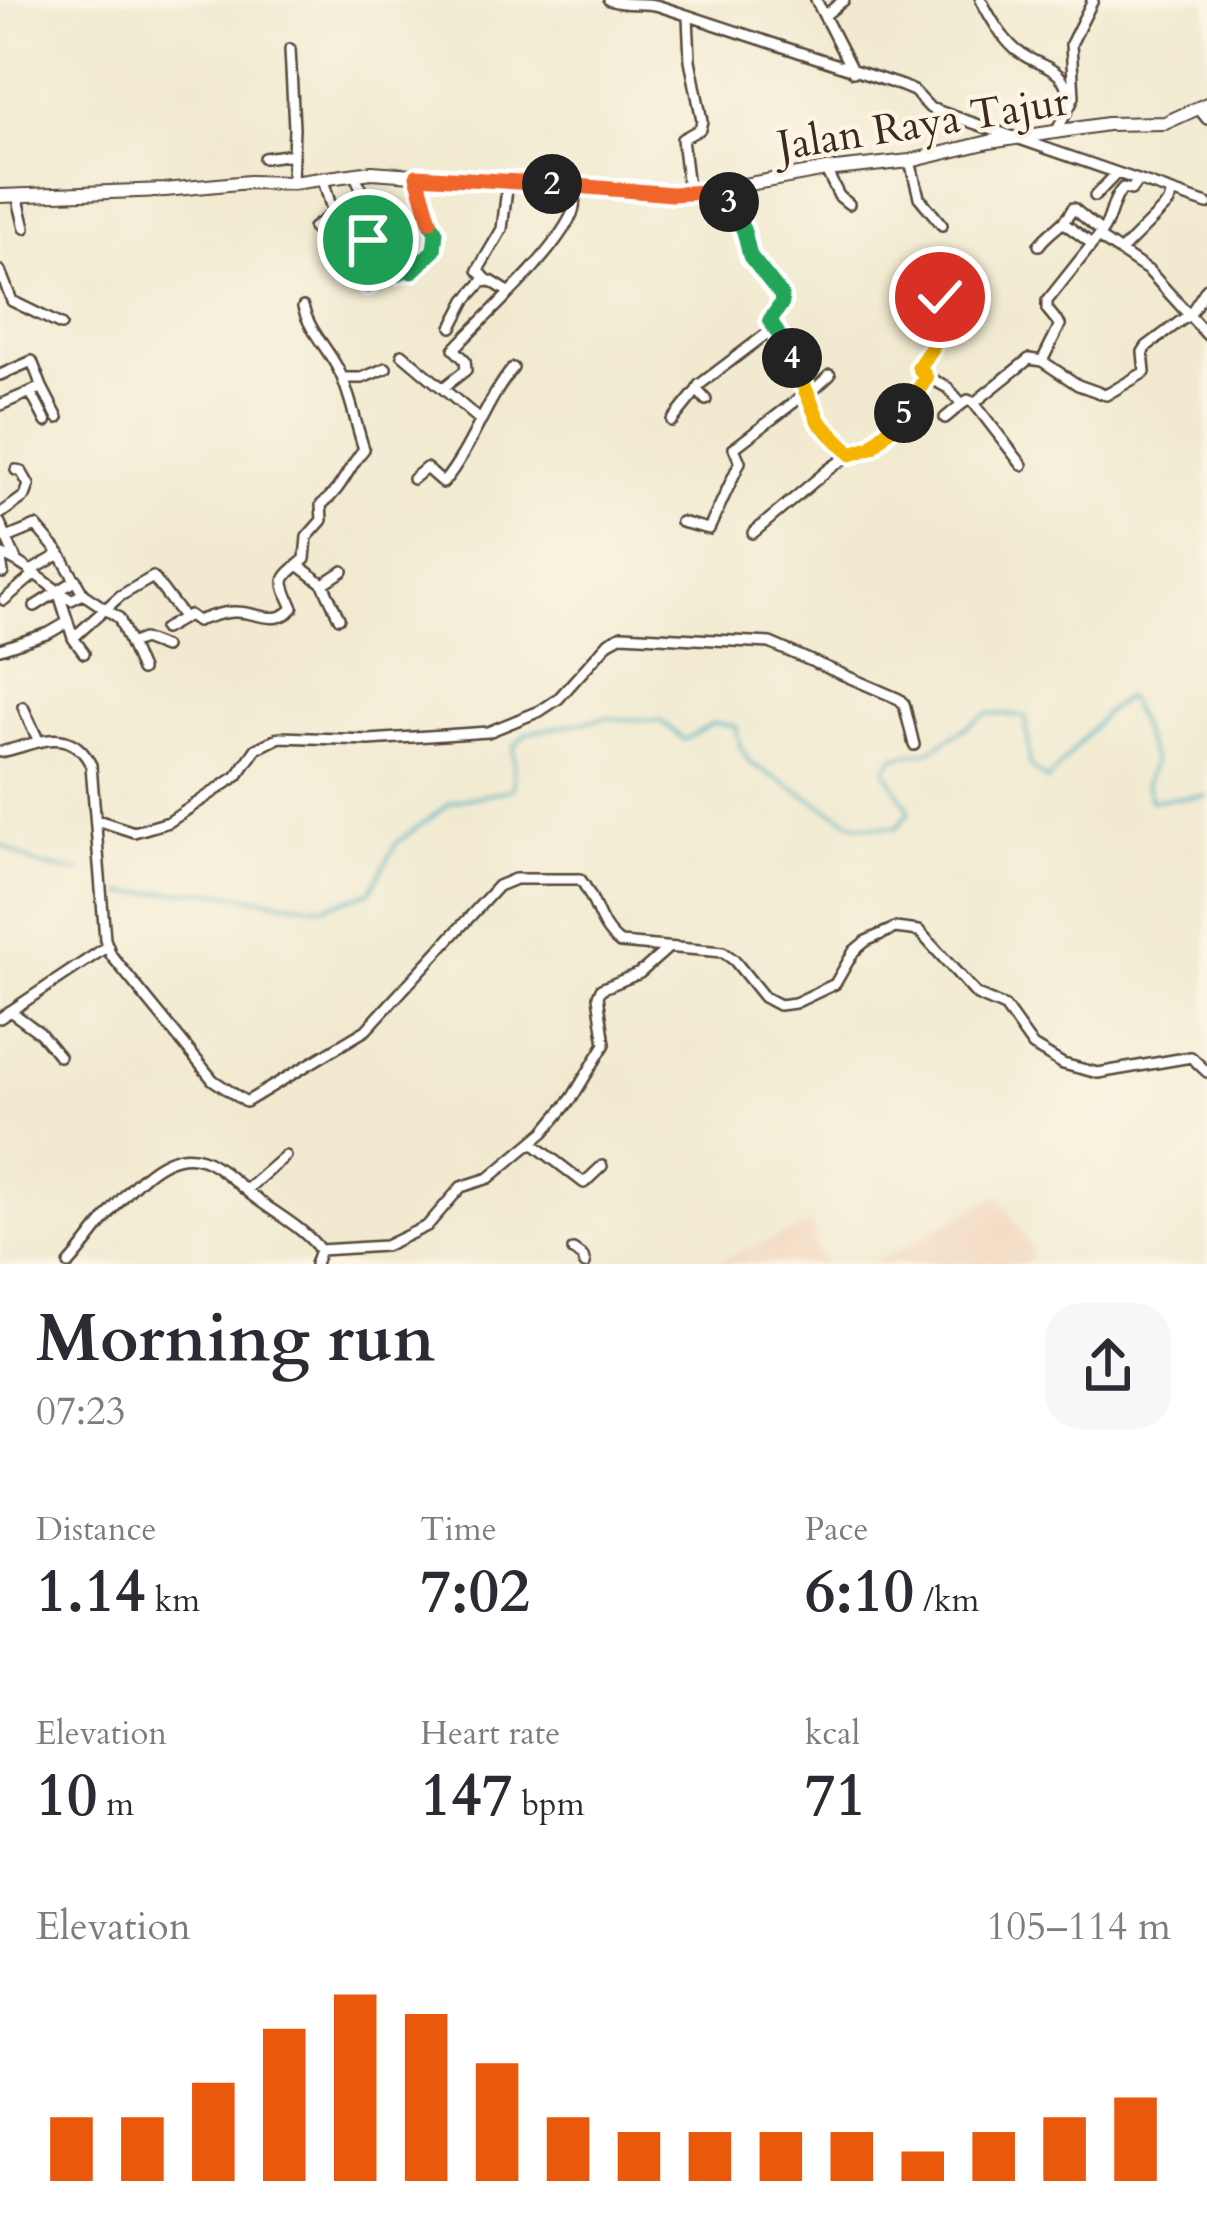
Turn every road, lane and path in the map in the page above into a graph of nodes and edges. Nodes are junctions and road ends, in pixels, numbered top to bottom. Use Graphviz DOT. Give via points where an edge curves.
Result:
graph roads {
  1 [pos="609,0"];
  2 [pos="816,0"];
  3 [pos="844,0"];
  4 [pos="981,0"];
  5 [pos="1093,0"];
  6 [pos="658,3"];
  7 [pos="824,16"];
  8 [pos="688,17"];
  9 [pos="290,49"];
  10 [pos="853,72"];
  11 [pos="1072,102"];
  12 [pos="1204,111"];
  13 [pos="1056,133"];
  14 [pos="1019,139"];
  15 [pos="293,154"];
  16 [pos="264,158"];
  17 [pos="910,160"];
  18 [pos="826,170"];
  19 [pos="1117,173"];
  20 [pos="355,175"];
  21 [pos="417,176"];
  22 [pos="323,180"];
  23 [pos="1138,180"];
  24 [pos="508,181"];
  25 [pos="292,183"];
  26 [pos="575,185"];
  27 [pos="721,191"];
  28 [pos="1172,192"];
  29 [pos="17,194"];
  30 [pos="689,195"];
  31 [pos="0,196"];
  32 [pos="1095,196"];
  33 [pos="367,203"];
  34 [pos="849,204"];
  35 [pos="1207,204"];
  36 [pos="348,217"];
  37 [pos="1065,224"];
  38 [pos="942,225"];
  39 [pos="25,228"];
  40 [pos="1097,238"];
  41 [pos="1039,245"];
  42 [pos="1120,252"];
  43 [pos="346,265"];
  44 [pos="0,272"];
  45 [pos="487,280"];
  46 [pos="940,286"];
  47 [pos="1207,288"];
  48 [pos="507,291"];
  49 [pos="303,308"];
  50 [pos="1190,314"];
  51 [pos="61,325"];
  52 [pos="452,327"];
  53 [pos="774,328"];
  54 [pos="1207,335"];
  55 [pos="402,354"];
  56 [pos="1042,362"];
  57 [pos="386,368"];
  58 [pos="513,368"];
  59 [pos="0,375"];
  60 [pos="830,375"];
  61 [pos="343,378"];
  62 [pos="926,378"];
  63 [pos="442,388"];
  64 [pos="37,390"];
  65 [pos="698,390"];
  66 [pos="806,395"];
  67 [pos="706,400"];
  68 [pos="968,404"];
  69 [pos="0,405"];
  70 [pos="945,418"];
  71 [pos="52,420"];
  72 [pos="480,420"];
  73 [pos="672,421"];
  74 [pos="851,454"];
  75 [pos="1022,465"];
  76 [pos="16,470"];
  77 [pos="413,479"];
  78 [pos="0,518"];
  79 [pos="681,522"];
  80 [pos="753,533"];
  81 [pos="7,538"];
  82 [pos="0,554"];
  83 [pos="60,554"];
  84 [pos="16,560"];
  85 [pos="298,565"];
  86 [pos="343,572"];
  87 [pos="3,573"];
  88 [pos="33,573"];
  89 [pos="76,580"];
  90 [pos="322,584"];
  91 [pos="58,591"];
  92 [pos="83,594"];
  93 [pos="4,599"];
  94 [pos="35,606"];
  95 [pos="104,609"];
  96 [pos="339,617"];
  97 [pos="184,618"];
  98 [pos="68,622"];
  99 [pos="164,629"];
  100 [pos="74,638"];
  101 [pos="130,644"];
  102 [pos="164,647"];
  103 [pos="0,649"];
  104 [pos="84,653"];
  105 [pos="141,670"];
  106 [pos="23,707"];
  107 [pos="39,742"];
  108 [pos="914,745"];
  109 [pos="0,752"];
  110 [pos="97,820"];
  111 [pos="108,946"];
  112 [pos="667,949"];
  113 [pos="5,1014"];
  114 [pos="59,1056"];
  115 [pos="1207,1072"];
  116 [pos="532,1143"];
  117 [pos="285,1156"];
  118 [pos="602,1166"];
  119 [pos="246,1190"];
  120 [pos="320,1250"];
  121 [pos="573,1250"];
  122 [pos="69,1264"];
  123 [pos="315,1264"];
  124 [pos="586,1264"];
  1 -- 6 [label="street"];
  2 -- 7 [label="street"];
  3 -- 7 [label="street"];
  4 -- 11 [label="street" via="1010,44 1063,78"];
  5 -- 11 [label="street" via="1071,44"];
  6 -- 8 [label="street"];
  7 -- 10 [label="street"];
  8 -- 10 [label="street"];
  8 -- 30 [label="street" via="702,121 682,139"];
  9 -- 15 [label="street"];
  10 -- 14 [label="street"];
  11 -- 13 [label="street"];
  12 -- 13 [label="main road, Jalan Raya Tajur" via="1165,123"];
  13 -- 14 [label="main road, Jalan Raya Tajur"];
  14 -- 17 [label="main road, Jalan Raya Tajur"];
  14 -- 19 [label="street"];
  15 -- 16 [label="street"];
  15 -- 25 [label="street"];
  17 -- 18 [label="main road, Jalan Raya Tajur"];
  17 -- 38 [label="street" via="919,197"];
  18 -- 27 [label="main road, Jalan Raya Tajur"];
  18 -- 34 [label="street"];
  19 -- 23 [label="street"];
  19 -- 32 [label="street"];
  20 -- 21 [label="main road, Jalan Raya Tajur"];
  20 -- 22 [label="main road, Jalan Raya Tajur"];
  20 -- 33 [label="street"];
  21 -- 24 [label="main road, Jalan Raya Tajur"];
  21 -- 43 [label="street" via="434,250 411,272 387,266 368,286"];
  22 -- 25 [label="main road, Jalan Raya Tajur"];
  22 -- 43 [label="street" via="333,213 313,228"];
  23 -- 28 [label="street"];
  23 -- 40 [label="street" via="1116,195"];
  24 -- 26 [label="main road, Jalan Raya Tajur"];
  24 -- 45 [label="street" via="502,229 478,270"];
  25 -- 29 [label="main road, Jalan Raya Tajur"];
  26 -- 30 [label="main road, Jalan Raya Tajur"];
  26 -- 48 [label="street" via="568,219"];
  27 -- 30 [label="main road, Jalan Raya Tajur"];
  27 -- 53 [label="street" via="750,256 783,299 770,320"];
  28 -- 35 [label="street"];
  28 -- 42 [label="street"];
  29 -- 31 [label="main road, Jalan Raya Tajur"];
  29 -- 39 [label="street"];
  36 -- 43 [label="street" via="368,240"];
  37 -- 40 [label="street"];
  37 -- 40 [label="street" via="1076,208"];
  37 -- 41 [label="street"];
  40 -- 42 [label="street"];
  40 -- 56 [label="street" via="1047,301 1060,325"];
  42 -- 50 [label="street"];
  44 -- 51 [label="street" via="12,302"];
  45 -- 48 [label="street"];
  45 -- 52 [label="street"];
  46 -- 62 [label="street" via="932,348 919,367"];
  47 -- 50 [label="street"];
  48 -- 63 [label="street" via="454,349 466,370"];
  49 -- 61 [label="street"];
  50 -- 54 [label="street"];
  50 -- 56 [label="street" via="1147,346 1138,379 1106,395"];
  53 -- 65 [label="street"];
  53 -- 66 [label="street"];
  55 -- 63 [label="street"];
  56 -- 68 [label="street" via="1029,359"];
  57 -- 61 [label="street"];
  58 -- 72 [label="street"];
  59 -- 64 [label="street" via="32,361"];
  60 -- 66 [label="street"];
  61 -- 85 [label="street" via="364,449 341,489 321,505 321,523"];
  62 -- 68 [label="street"];
  62 -- 74 [label="street" via="897,423"];
  63 -- 72 [label="street"];
  64 -- 69 [label="street"];
  64 -- 71 [label="street"];
  65 -- 67 [label="street"];
  65 -- 73 [label="street"];
  66 -- 74 [label="street" via="823,428"];
  66 -- 79 [label="street" via="733,450 740,463 710,529"];
  68 -- 70 [label="street"];
  68 -- 75 [label="street"];
  72 -- 77 [label="street" via="443,483 426,468"];
  74 -- 80 [label="street"];
  76 -- 78 [label="street" via="29,485"];
  78 -- 81 [label="street"];
  81 -- 83 [label="street" via="36,526"];
  81 -- 84 [label="street"];
  82 -- 84 [label="street"];
  82 -- 87 [label="street"];
  83 -- 88 [label="street"];
  83 -- 89 [label="street"];
  84 -- 88 [label="street"];
  85 -- 90 [label="street"];
  85 -- 97 [label="street" via="283,580 288,615"];
  86 -- 90 [label="street"];
  88 -- 91 [label="street"];
  88 -- 93 [label="street"];
  89 -- 91 [label="street"];
  89 -- 92 [label="street"];
  90 -- 96 [label="street"];
  91 -- 92 [label="street" via="71,600"];
  91 -- 94 [label="street"];
  91 -- 98 [label="street"];
  92 -- 95 [label="street"];
  95 -- 97 [label="street" via="154,577"];
  95 -- 100 [label="street"];
  95 -- 101 [label="street" via="119,618"];
  97 -- 99 [label="street"];
  98 -- 100 [label="street"];
  98 -- 103 [label="street"];
  100 -- 104 [label="street"];
  101 -- 102 [label="street"];
  101 -- 105 [label="street"];
  106 -- 107 [label="street"];
  107 -- 109 [label="street"];
  107 -- 110 [label="street" via="67,741 84,752"];
  108 -- 110 [label="street" via="899,699 770,643 622,635 558,699 488,732 280,737 169,822 134,832"];
  110 -- 111 [label="street"];
  111 -- 112 [label="street" via="213,1080 246,1102 366,1030 506,881 580,879 614,939"];
  111 -- 113 [label="street"];
  112 -- 115 [label="street" via="723,952 779,1005 835,984 859,946 905,928 926,936 977,995 1005,1007 1046,1056 1098,1073 1191,1057"];
  112 -- 116 [label="street" via="640,973 601,988 605,1044"];
  113 -- 114 [label="street" via="40,1033"];
  116 -- 118 [label="street" via="584,1183"];
  116 -- 120 [label="street" via="489,1178 461,1187 411,1237"];
  117 -- 119 [label="street"];
  119 -- 120 [label="street"];
  119 -- 122 [label="street" via="204,1160 169,1162 137,1182"];
  120 -- 123 [label="street"];
  121 -- 124 [label="street"];
}
